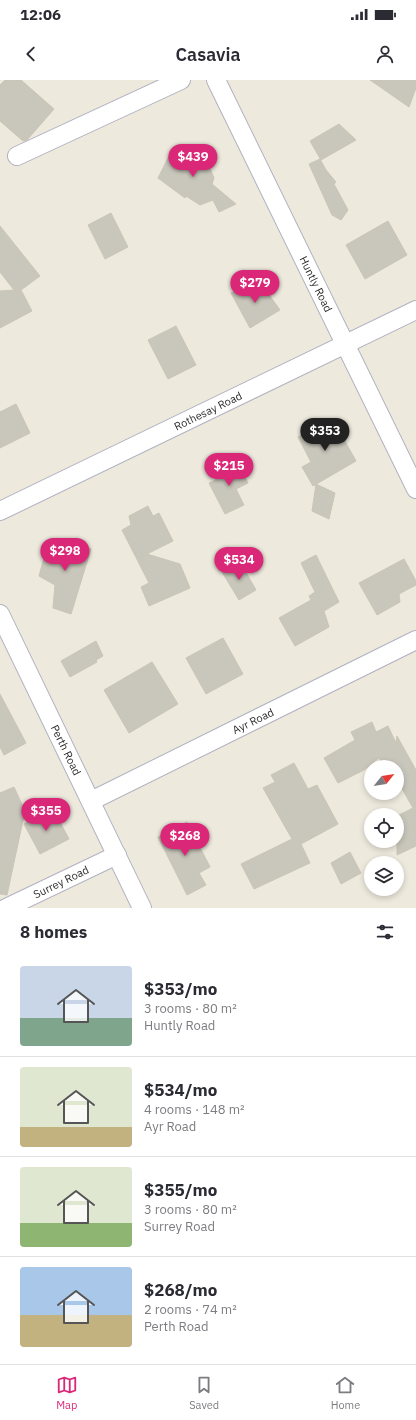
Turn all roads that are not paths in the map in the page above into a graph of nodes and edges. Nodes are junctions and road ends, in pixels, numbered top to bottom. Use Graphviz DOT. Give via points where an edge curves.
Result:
graph roads {
  1 [pos="182,80"];
  2 [pos="216,80"];
  3 [pos="17,156"];
  4 [pos="416,310"];
  5 [pos="346,345"];
  6 [pos="416,489"];
  7 [pos="0,512"];
  8 [pos="0,614"];
  9 [pos="5,638"];
  10 [pos="416,640"];
  11 [pos="91,801"];
  12 [pos="116,855"];
  13 [pos="6,908"];
  14 [pos="142,908"];
  1 -- 3 [label="street"];
  2 -- 5 [label="street, Huntly Road"];
  4 -- 5 [label="street, Rothesay Road"];
  5 -- 6 [label="street, Huntly Road"];
  5 -- 7 [label="street, Rothesay Road"];
  8 -- 9 [label="street, Perth Road"];
  9 -- 11 [label="street, Perth Road"];
  10 -- 11 [label="street, Ayr Road"];
  11 -- 12 [label="street, Perth Road"];
  12 -- 13 [label="street, Surrey Road"];
  12 -- 14 [label="street, Perth Road"];
}
